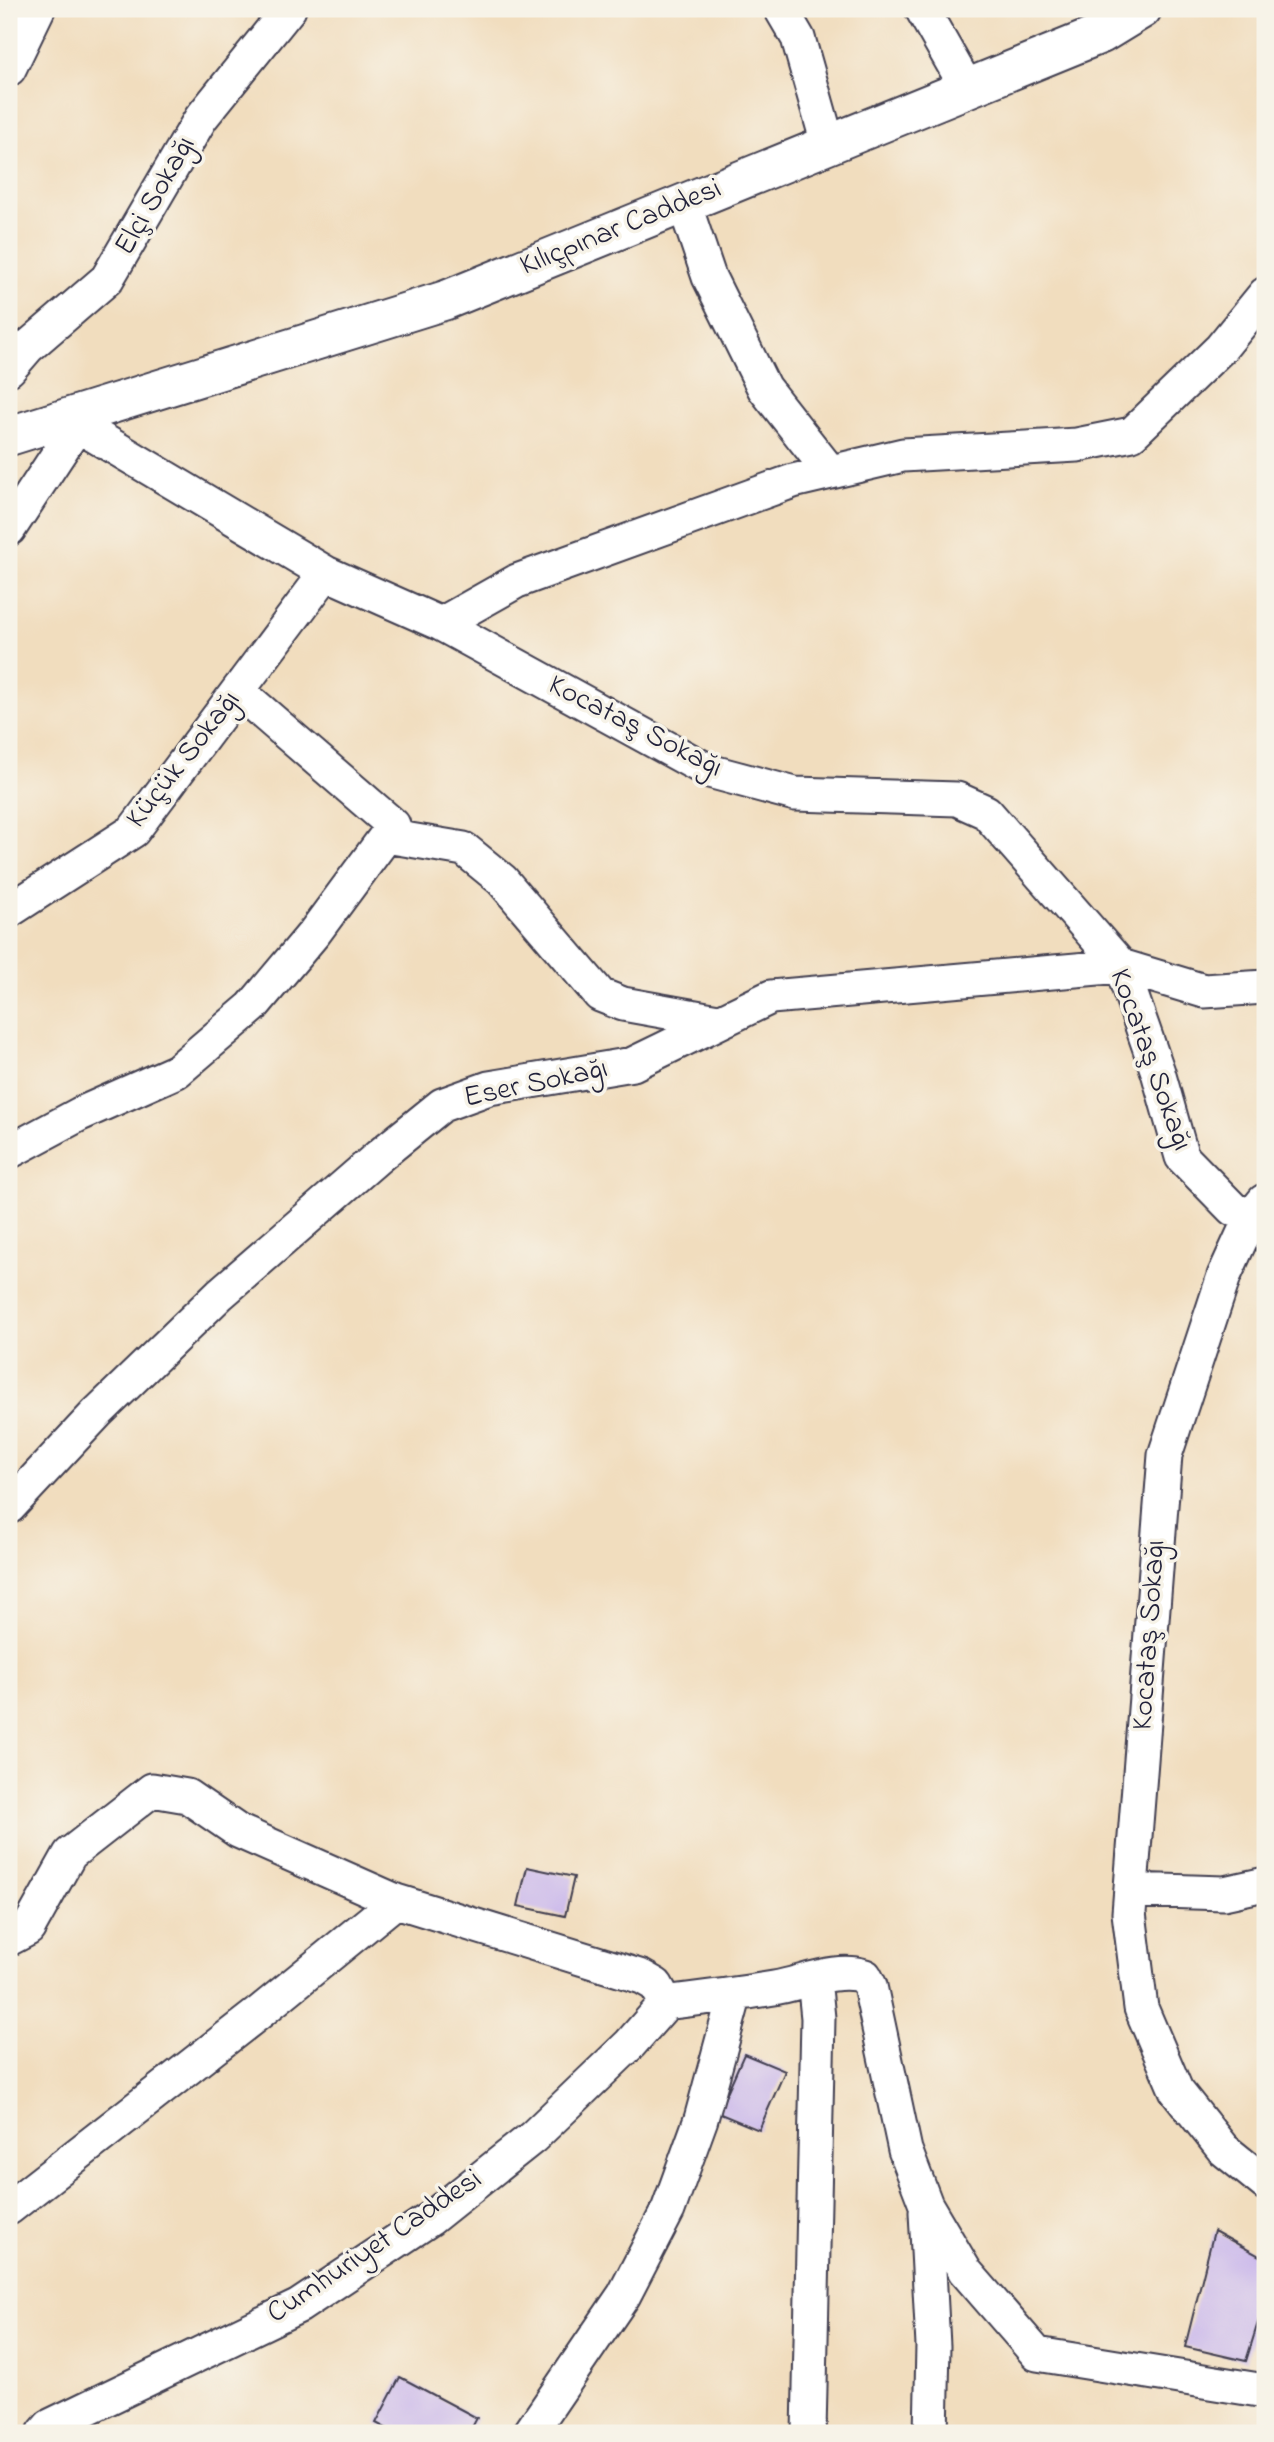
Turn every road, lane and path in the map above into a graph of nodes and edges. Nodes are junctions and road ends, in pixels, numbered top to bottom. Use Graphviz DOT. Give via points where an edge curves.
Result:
graph roads {
  1 [pos="38,9"];
  2 [pos="289,9"];
  3 [pos="781,9"];
  4 [pos="922,9"];
  5 [pos="1142,9"];
  6 [pos="9,69"];
  7 [pos="967,88"];
  8 [pos="828,144"];
  9 [pos="684,203"];
  10 [pos="1265,294"];
  11 [pos="9,369"];
  12 [pos="81,419"];
  13 [pos="9,436"];
  14 [pos="830,472"];
  15 [pos="9,529"];
  16 [pos="326,573"];
  17 [pos="441,624"];
  18 [pos="237,691"];
  19 [pos="386,836"];
  20 [pos="9,911"];
  21 [pos="1121,965"];
  22 [pos="1265,987"];
  23 [pos="718,1021"];
  24 [pos="9,1152"];
  25 [pos="1261,1213"];
  26 [pos="9,1507"];
  27 [pos="1265,1884"];
  28 [pos="1131,1890"];
  29 [pos="396,1901"];
  30 [pos="9,1939"];
  31 [pos="814,1979"];
  32 [pos="735,1994"];
  33 [pos="666,2003"];
  34 [pos="1265,2183"];
  35 [pos="926,2206"];
  36 [pos="9,2208"];
  37 [pos="1265,2391"];
  38 [pos="44,2433"];
  39 [pos="530,2433"];
  40 [pos="809,2433"];
  41 [pos="931,2433"];
  1 -- 6 [label="street"];
  2 -- 11 [label="street, Elçi Sokağı" via="201,118 107,279"];
  3 -- 8 [label="street" via="798,38"];
  4 -- 7 [label="street"];
  5 -- 7 [label="street, Kılıçpınar Caddesi" via="1101,34"];
  7 -- 8 [label="street, Kılıçpınar Caddesi"];
  8 -- 9 [label="street, Kılıçpınar Caddesi"];
  9 -- 12 [label="street, Kılıçpınar Caddesi" via="446,299"];
  9 -- 14 [label="street" via="709,277 764,388"];
  10 -- 14 [label="street" via="1221,348 1132,434 1077,445 902,455"];
  12 -- 13 [label="street, Kılıçpınar Caddesi"];
  12 -- 15 [label="street"];
  12 -- 16 [label="street, Kocataş Sokağı"];
  14 -- 17 [label="street" via="793,481 517,582"];
  16 -- 17 [label="street, Kocataş Sokağı"];
  16 -- 18 [label="street, Küçük Sokağı"];
  17 -- 21 [label="street, Kocataş Sokağı" via="709,771 794,794 957,799 986,812"];
  18 -- 19 [label="street" via="393,825"];
  18 -- 20 [label="street, Küçük Sokağı" via="133,831"];
  19 -- 23 [label="street" via="464,849 502,880 600,995 623,1004"];
  19 -- 24 [label="street" via="252,1007 177,1071"];
  21 -- 22 [label="street" via="1204,991"];
  21 -- 23 [label="street, Eser Sokağı" via="771,997"];
  21 -- 25 [label="street, Kocataş Sokağı" via="1182,1157 1233,1209"];
  23 -- 26 [label="street, Eser Sokağı" via="633,1063 489,1088 442,1105 220,1294 97,1413"];
  25 -- 28 [label="street, Kocataş Sokağı" via="1224,1276 1164,1455"];
  27 -- 28 [label="street" via="1224,1893"];
  28 -- 34 [label="street, Kocataş Sokağı" via="1129,1913 1141,2008 1176,2090 1223,2149"];
  29 -- 30 [label="street" via="238,1831 187,1796 152,1790 69,1854 28,1929"];
  29 -- 33 [label="street" via="642,1976 656,1985"];
  29 -- 36 [label="street"];
  31 -- 32 [label="street"];
  31 -- 35 [label="street" via="852,1972 865,1976 870,1986 905,2150"];
  31 -- 40 [label="street" via="818,2018"];
  32 -- 33 [label="street"];
  32 -- 39 [label="street" via="701,2119 668,2210 625,2295"];
  33 -- 38 [label="street, Cumhuriyet Caddesi" via="533,2137 430,2219 299,2306 50,2426"];
  35 -- 37 [label="street" via="965,2271 1037,2354"];
  35 -- 41 [label="street" via="933,2346"];
}
